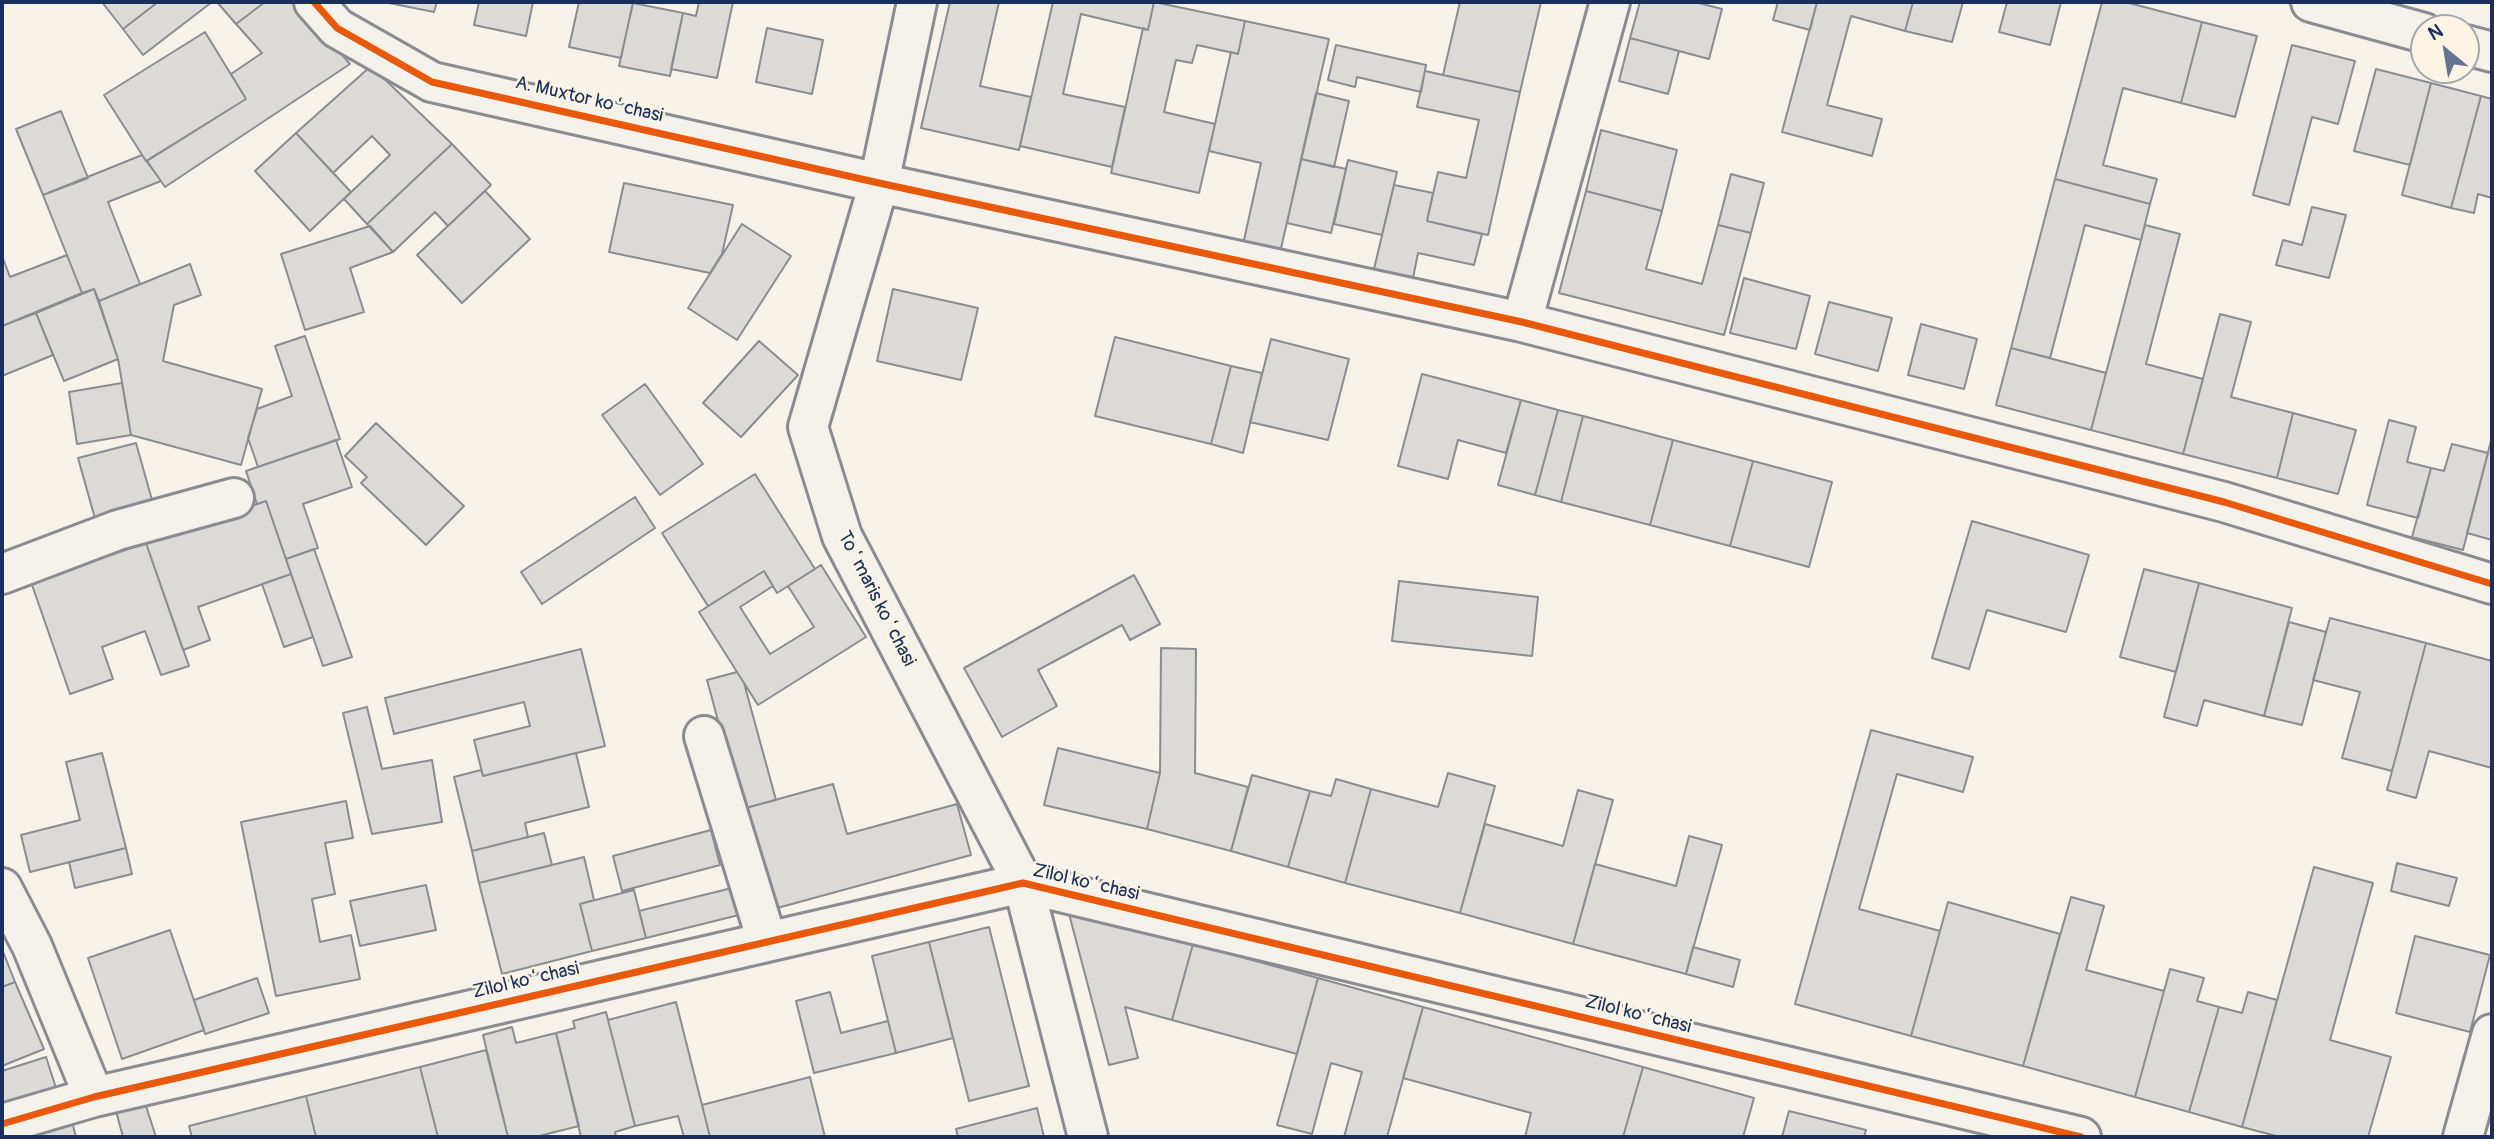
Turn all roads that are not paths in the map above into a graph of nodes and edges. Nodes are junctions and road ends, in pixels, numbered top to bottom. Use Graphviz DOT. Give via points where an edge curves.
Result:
graph roads {
  1 [pos="314,2"];
  2 [pos="917,2"];
  3 [pos="1610,2"];
  4 [pos="2311,2"];
  5 [pos="2410,29"];
  6 [pos="879,183"];
  7 [pos="1522,322"];
  8 [pos="234,498"];
  9 [pos="2,574"];
  10 [pos="2492,584"];
  11 [pos="704,736"];
  12 [pos="1023,883"];
  13 [pos="2,888"];
  14 [pos="767,941"];
  15 [pos="2492,1034"];
  16 [pos="94,1097"];
  17 [pos="2,1125"];
  18 [pos="1088,1137"];
  19 [pos="2081,1137"];
  20 [pos="2463,1137"];
  1 -- 6 [label="street, A. Muxtor koʻchasi" via="337,28 432,82"];
  2 -- 6 [label="street, Toʻmaris koʻchasi"];
  3 -- 7 [label="street"];
  4 -- 5 [label="street"];
  6 -- 7 [label="street, A. Muxtor koʻchasi"];
  6 -- 12 [label="street, Toʻmaris koʻchasi" via="808,426 842,536"];
  7 -- 10 [label="street, A. Muxtor koʻchasi" via="2224,502"];
  8 -- 9 [label="street" via="118,530"];
  11 -- 14 [label="street"];
  12 -- 14 [label="street, Zilol koʻchasi"];
  12 -- 18 [label="street, Toʻmaris koʻchasi"];
  12 -- 19 [label="street, Zilol koʻchasi"];
  13 -- 16 [label="street" via="32,946"];
  14 -- 16 [label="street, Zilol koʻchasi"];
  15 -- 20 [label="street"];
  16 -- 17 [label="street, Zilol koʻchasi"];
}
